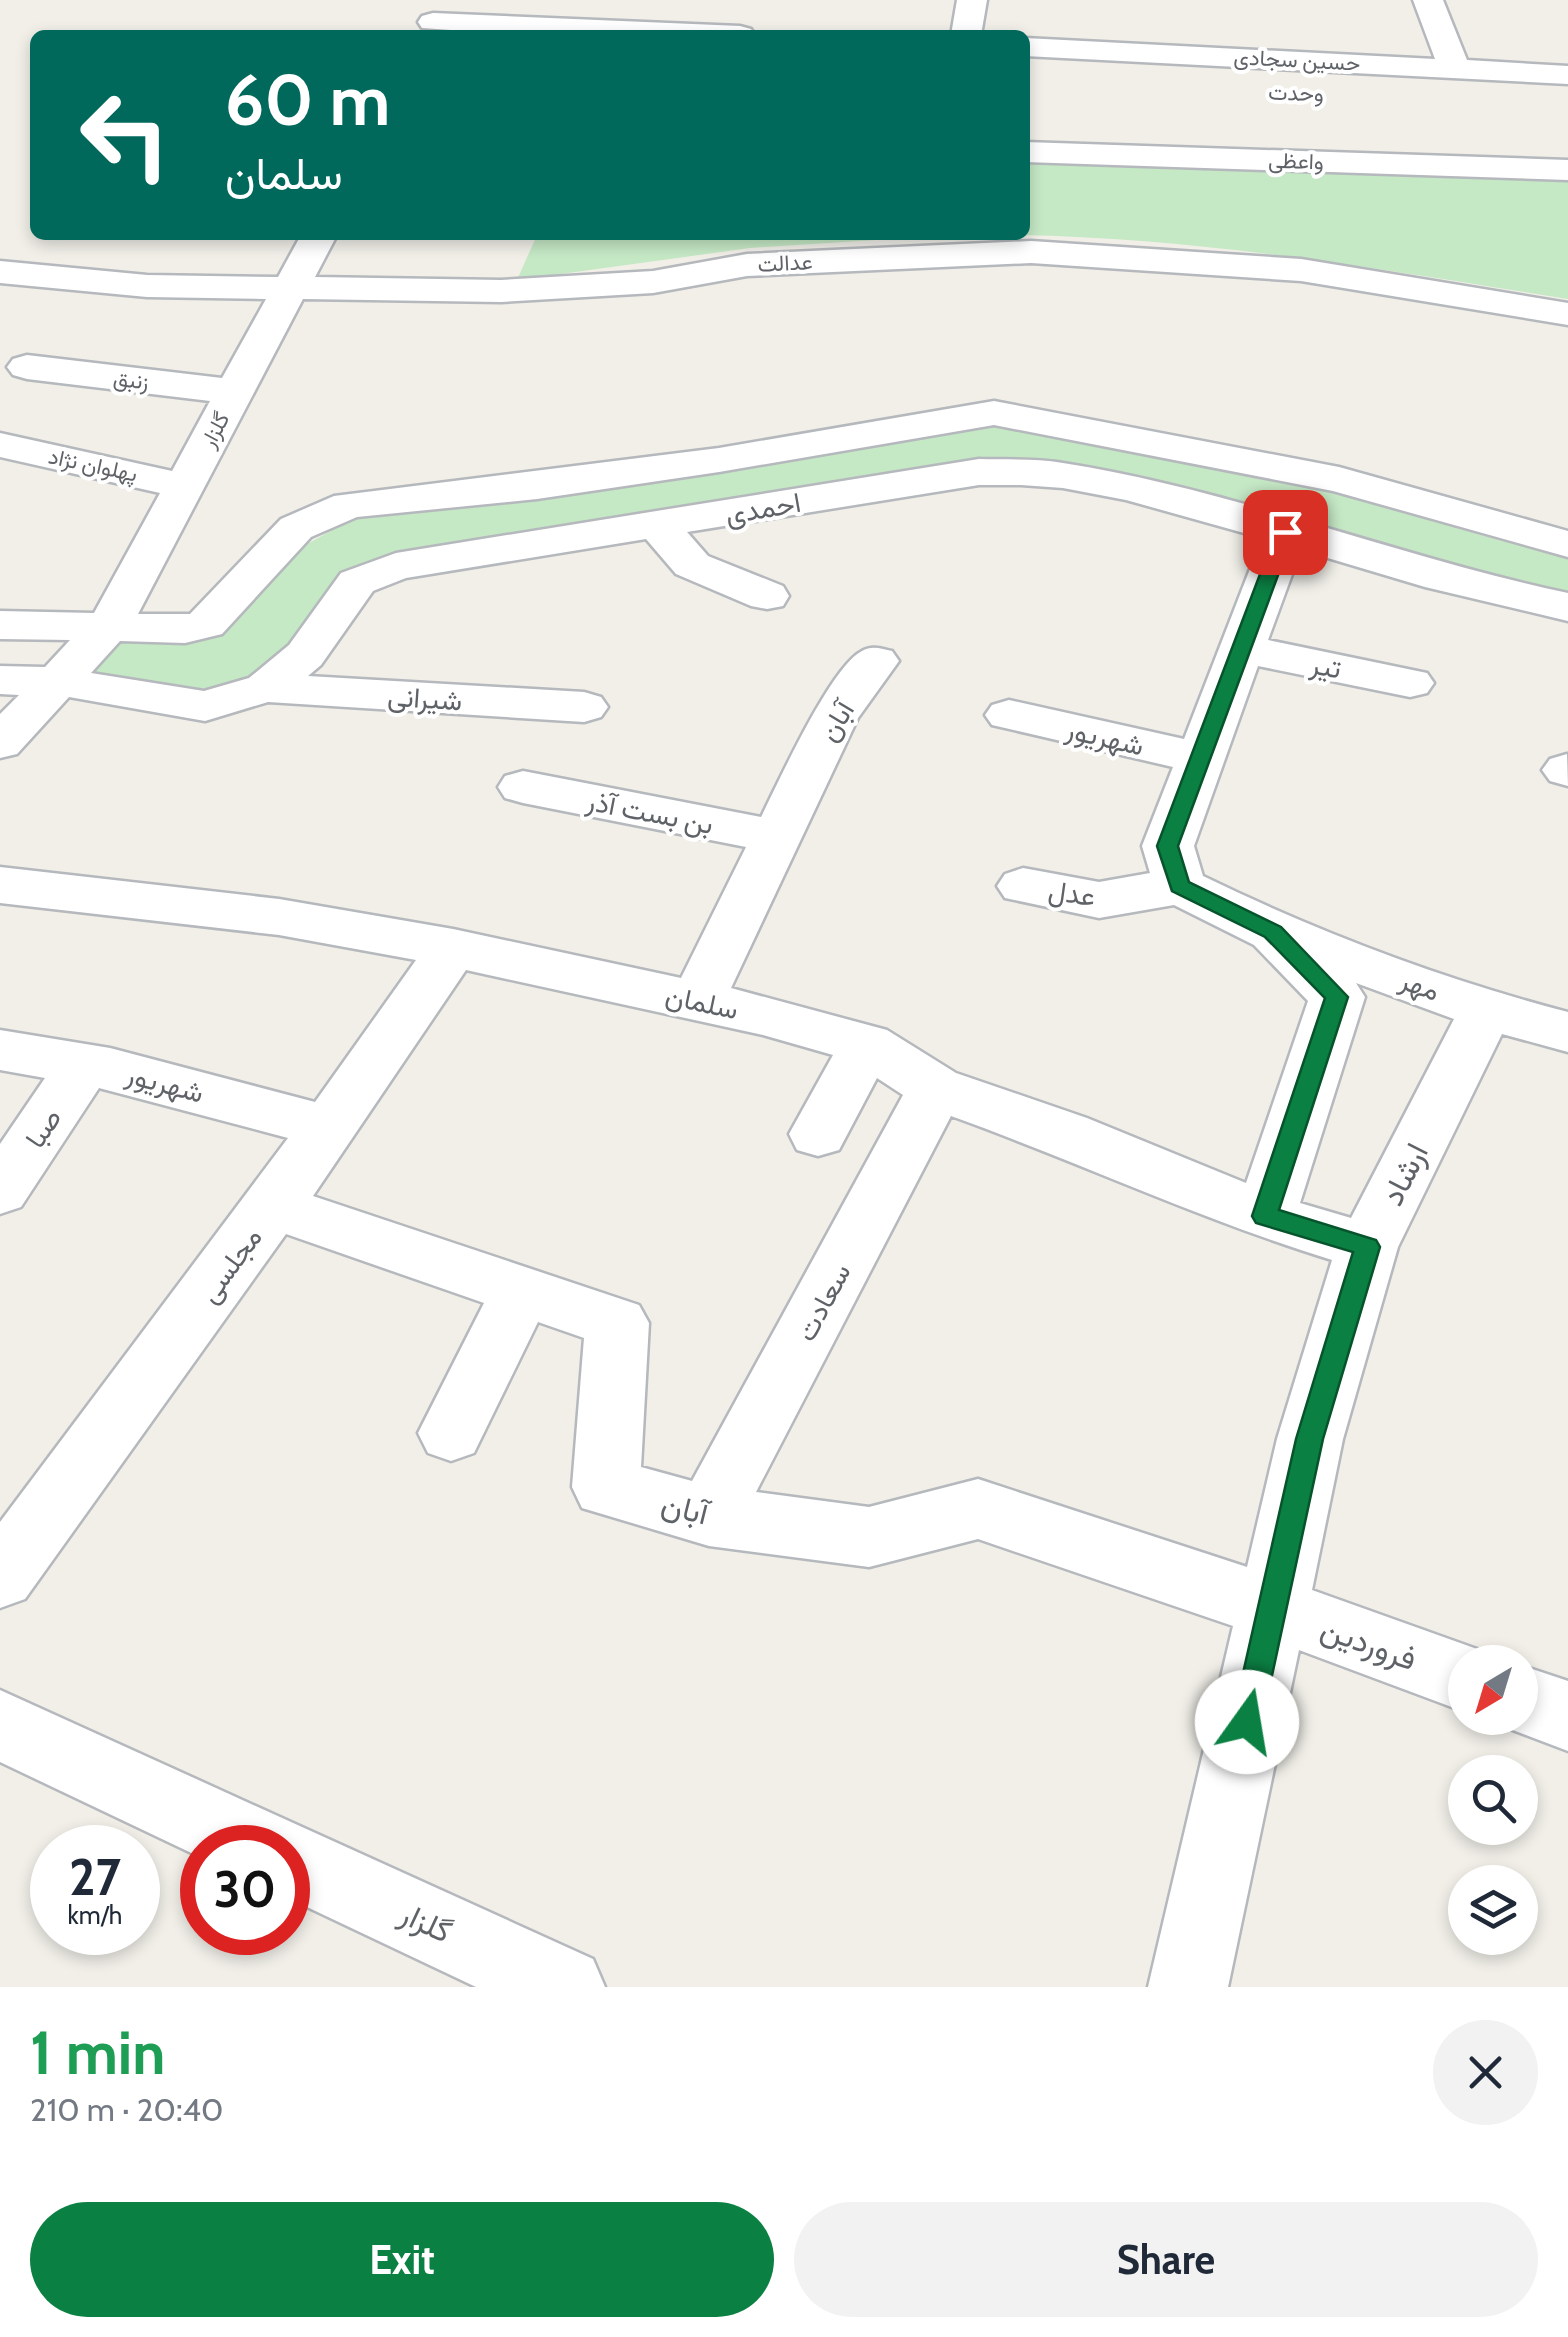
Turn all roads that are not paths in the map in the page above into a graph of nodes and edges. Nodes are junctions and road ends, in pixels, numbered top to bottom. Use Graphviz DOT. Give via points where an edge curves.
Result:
graph roads {
  1 [pos="972,0"];
  2 [pos="1428,0"];
  3 [pos="435,19"];
  4 [pos="645,30"];
  5 [pos="967,30"];
  6 [pos="1030,47"];
  7 [pos="1454,67"];
  8 [pos="1568,76"];
  9 [pos="1355,95"];
  10 [pos="1568,101"];
  11 [pos="1030,152"];
  12 [pos="1568,170"];
  13 [pos="316,240"];
  14 [pos="0,272"];
  15 [pos="292,287"];
  16 [pos="1568,314"];
  17 [pos="27,368"];
  18 [pos="236,392"];
  19 [pos="0,445"];
  20 [pos="185,486"];
  21 [pos="658,526"];
  22 [pos="1285,532"];
  23 [pos="1568,544"];
  24 [pos="766,596"];
  25 [pos="1568,606"];
  26 [pos="0,625"];
  27 [pos="110,625"];
  28 [pos="1241,650"];
  29 [pos="876,661"];
  30 [pos="0,680"];
  31 [pos="57,681"];
  32 [pos="1410,683"];
  33 [pos="266,688"];
  34 [pos="584,707"];
  35 [pos="1010,716"];
  36 [pos="0,743"];
  37 [pos="1200,758"];
  38 [pos="523,787"];
  39 [pos="777,837"];
  40 [pos="0,884"];
  41 [pos="1024,886"];
  42 [pos="1180,886"];
  43 [pos="1273,932"];
  44 [pos="452,948"];
  45 [pos="697,1001"];
  46 [pos="1486,1010"];
  47 [pos="1568,1032"];
  48 [pos="867,1044"];
  49 [pos="0,1050"];
  50 [pos="85,1064"];
  51 [pos="936,1088"];
  52 [pos="328,1127"];
  53 [pos="818,1134"];
  54 [pos="0,1191"];
  55 [pos="273,1206"];
  56 [pos="1265,1216"];
  57 [pos="1367,1247"];
  58 [pos="522,1290"];
  59 [pos="451,1433"];
  60 [pos="710,1516"];
  61 [pos="0,1577"];
  62 [pos="1273,1608"];
  63 [pos="1448,1672"];
  64 [pos="1538,1705"];
  65 [pos="1568,1716"];
  66 [pos="0,1726"];
  67 [pos="216,1825"];
  68 [pos="310,1868"];
  69 [pos="565,1987"];
  70 [pos="1188,1987"];
  1 -- 5 [label="street"];
  2 -- 7 [label="street"];
  3 -- 4 [label="street"];
  6 -- 7 [label="street, حسین سجادی"];
  7 -- 8 [label="street, حسین سجادی"];
  9 -- 10 [label="street, وحدت"];
  11 -- 12 [label="street, واعظی"];
  13 -- 15 [label="street, گلزار"];
  14 -- 15 [label="street, عدالت" via="147,286"];
  15 -- 16 [label="street, عدالت" via="500,292 653,282 747,265 1031,252 1300,270"];
  15 -- 18 [label="street, گلزار"];
  17 -- 18 [label="street, زنبق"];
  18 -- 20 [label="street, گلزار"];
  19 -- 20 [label="street, پهلوان نژاد"];
  20 -- 27 [label="street, گلزار"];
  21 -- 22 [label="street, احمدی" via="978,472 1060,475"];
  21 -- 24 [label="street" via="692,565"];
  21 -- 33 [label="street, احمدی" via="396,566 357,582 304,656"];
  22 -- 25 [label="street, احمدی" via="1482,590"];
  22 -- 28 [label="street"];
  23 -- 27 [label="street, احمدی" via="1338,480 994,412 701,463 350,505 296,528 206,624"];
  26 -- 27 [label="street, احمدی"];
  27 -- 31 [label="street, گلزار"];
  28 -- 32 [label="street, تیر"];
  28 -- 37 [label="street"];
  29 -- 39 [label="street, آبان" via="835,716"];
  30 -- 31 [label="street, احمدی"];
  31 -- 33 [label="street, احمدی" via="205,706"];
  31 -- 36 [label="street"];
  33 -- 34 [label="street, شیرانی"];
  35 -- 37 [label="street, شهریور"];
  37 -- 42 [label="street" via="1168,846"];
  38 -- 39 [label="street, بن بست آذر"];
  39 -- 45 [label="street, آبان"];
  40 -- 44 [label="street, سلمان" via="280,917"];
  41 -- 42 [label="street, عدل" via="1099,900"];
  42 -- 43 [label="street"];
  43 -- 46 [label="street, مهر"];
  43 -- 56 [label="street" via="1337,997"];
  44 -- 45 [label="street, سلمان"];
  44 -- 52 [label="street, مجلسی"];
  45 -- 48 [label="street, سلمان"];
  46 -- 47 [label="street, مهر"];
  46 -- 57 [label="street, ارشاد"];
  48 -- 51 [label="street, سلمان"];
  48 -- 53 [label="street"];
  49 -- 50 [label="street, شهریور"];
  50 -- 52 [label="street, شهریور"];
  50 -- 54 [label="street, صبا"];
  51 -- 56 [label="street, سلمان"];
  51 -- 60 [label="street, سعادت"];
  52 -- 55 [label="street, مجلسی"];
  55 -- 58 [label="street, آبان"];
  55 -- 61 [label="street, مجلسی"];
  56 -- 57 [label="street, سلمان"];
  57 -- 62 [label="street, ارشاد" via="1310,1439"];
  58 -- 59 [label="street"];
  58 -- 60 [label="street, آبان" via="618,1323 606,1486"];
  60 -- 62 [label="street, آبان" via="868,1537 978,1509"];
  62 -- 63 [label="street, فروردین"];
  62 -- 70 [label="street, ارشاد"];
  64 -- 65 [label="street"];
  66 -- 67 [label="street"];
  68 -- 69 [label="street, گلزار"];
}
